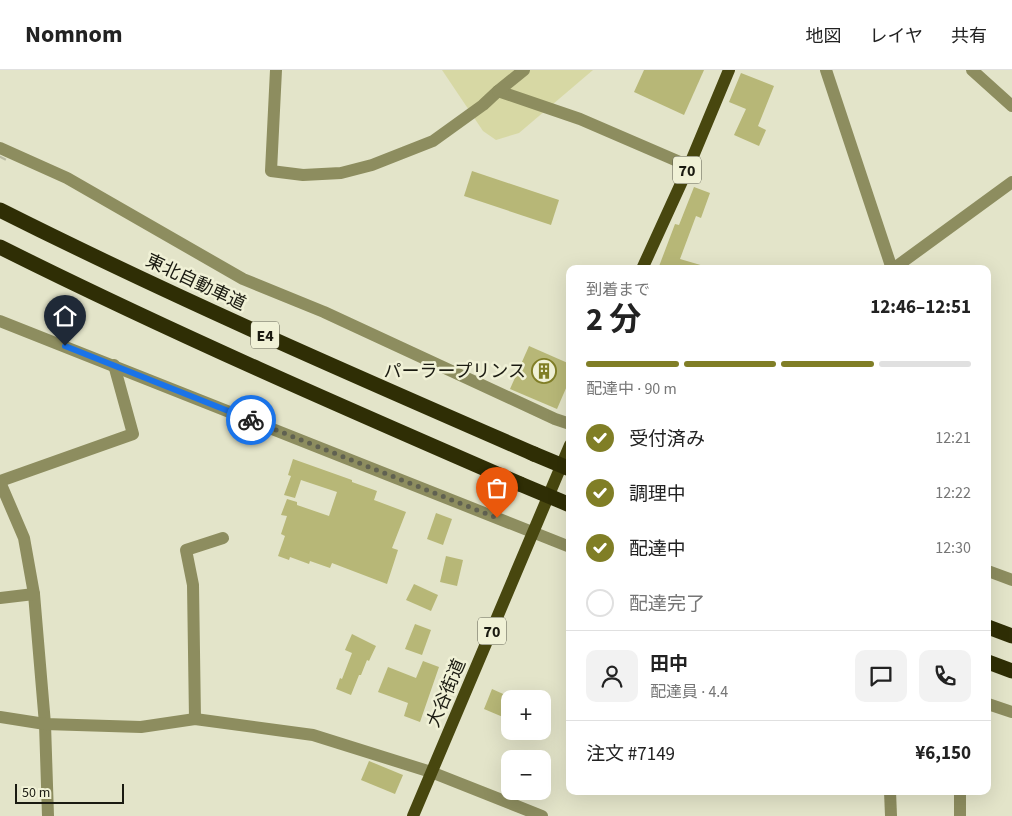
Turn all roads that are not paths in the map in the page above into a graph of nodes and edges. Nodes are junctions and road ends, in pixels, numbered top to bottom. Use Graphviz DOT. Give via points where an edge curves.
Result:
graph roads {
  1 [pos="276,70"];
  2 [pos="524,70"];
  3 [pos="729,70"];
  4 [pos="826,70"];
  5 [pos="972,70"];
  6 [pos="498,91"];
  7 [pos="1012,106"];
  8 [pos="2,151"];
  9 [pos="689,166"];
  10 [pos="1012,182"];
  11 [pos="0,210"];
  12 [pos="0,247"];
  13 [pos="644,265"];
  14 [pos="892,265"];
  15 [pos="898,265"];
  16 [pos="0,320"];
  17 [pos="114,365"];
  18 [pos="566,422"];
  19 [pos="566,454"];
  20 [pos="566,467"];
  21 [pos="0,481"];
  22 [pos="566,503"];
  23 [pos="534,533"];
  24 [pos="222,538"];
  25 [pos="566,546"];
  26 [pos="991,572"];
  27 [pos="1012,580"];
  28 [pos="34,594"];
  29 [pos="0,598"];
  30 [pos="991,628"];
  31 [pos="1012,636"];
  32 [pos="991,663"];
  33 [pos="1012,671"];
  34 [pos="991,705"];
  35 [pos="1012,712"];
  36 [pos="0,717"];
  37 [pos="195,719"];
  38 [pos="44,724"];
  39 [pos="431,772"];
  40 [pos="890,795"];
  41 [pos="960,795"];
  42 [pos="48,816"];
  43 [pos="412,816"];
  44 [pos="542,816"];
  45 [pos="890,816"];
  46 [pos="960,816"];
  1 -- 6 [label="street" via="272,171 303,175 341,173 372,165 433,141"];
  2 -- 6 [label="street"];
  3 -- 9 [label="main road, 70"];
  4 -- 14 [label="street"];
  5 -- 7 [label="street"];
  6 -- 9 [label="street" via="580,119"];
  8 -- 18 [label="street" via="67,178 243,279 324,312"];
  9 -- 13 [label="main road, 70"];
  10 -- 15 [label="street"];
  11 -- 20 [label="highway, 東北自動車道 / E4, bridge" via="299,351"];
  12 -- 22 [label="highway, E4, bridge" via="291,384"];
  16 -- 17 [label="street"];
  17 -- 21 [label="street" via="133,434"];
  17 -- 23 [label="street"];
  19 -- 23 [label="main road, 大谷街道 / 70"];
  21 -- 28 [label="street" via="24,538"];
  23 -- 25 [label="street"];
  23 -- 39 [label="main road, 大谷街道 / 70"];
  24 -- 37 [label="street" via="186,550 193,585"];
  26 -- 27 [label="street"];
  28 -- 29 [label="street"];
  28 -- 38 [label="street"];
  30 -- 31 [label="highway"];
  32 -- 33 [label="highway"];
  34 -- 35 [label="street"];
  36 -- 38 [label="street"];
  37 -- 38 [label="street" via="141,727"];
  37 -- 39 [label="street" via="313,735"];
  38 -- 42 [label="street"];
  39 -- 43 [label="main road, 大谷街道 / 70"];
  39 -- 44 [label="street"];
  40 -- 45 [label="street"];
  41 -- 46 [label="street"];
}
